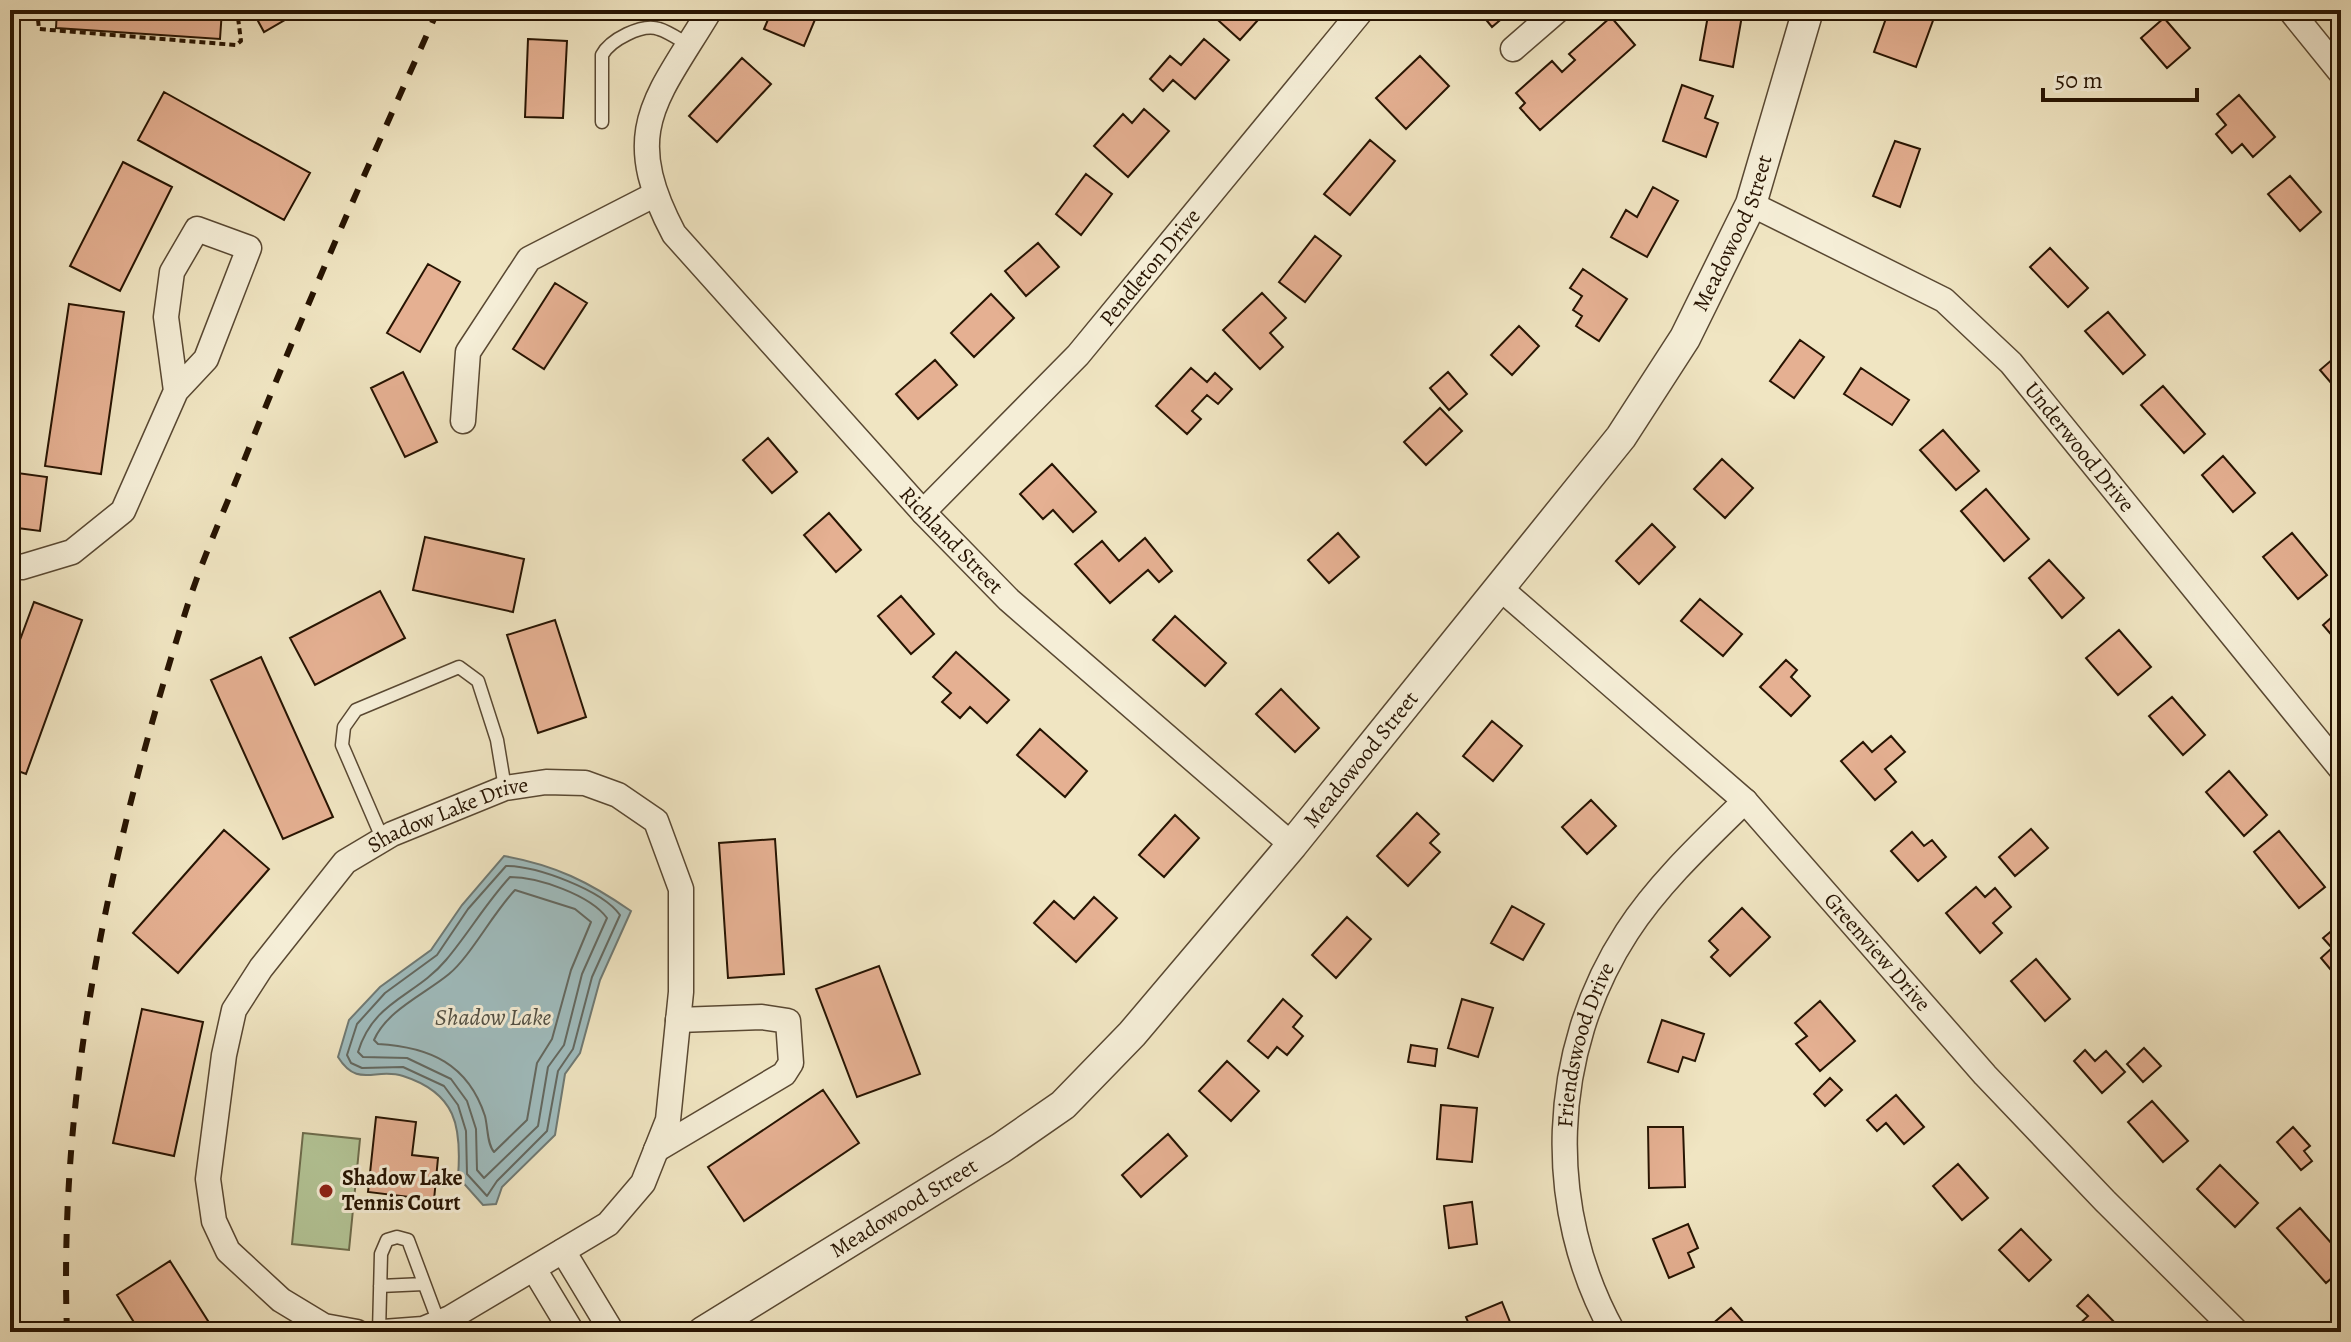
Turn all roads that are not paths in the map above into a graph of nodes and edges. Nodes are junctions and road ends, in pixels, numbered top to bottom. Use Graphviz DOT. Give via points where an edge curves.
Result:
graph roads {
  1 [pos="710,10"];
  2 [pos="1362,10"];
  3 [pos="1558,10"];
  4 [pos="1808,10"];
  5 [pos="2290,10"];
  6 [pos="689,45"];
  7 [pos="1513,49"];
  8 [pos="2341,73"];
  9 [pos="602,122"];
  10 [pos="654,195"];
  11 [pos="1751,204"];
  12 [pos="176,391"];
  13 [pos="463,421"];
  14 [pos="923,512"];
  15 [pos="10,566"];
  16 [pos="1501,589"];
  17 [pos="2341,769"];
  18 [pos="505,788"];
  19 [pos="1745,801"];
  20 [pos="383,840"];
  21 [pos="1292,845"];
  22 [pos="678,1020"];
  23 [pos="656,1150"];
  24 [pos="563,1251"];
  25 [pos="10,1265"];
  26 [pos="534,1269"];
  27 [pos="424,1284"];
  28 [pos="380,1286"];
  29 [pos="439,1323"];
  30 [pos="14,1332"];
  31 [pos="357,1332"];
  32 [pos="381,1332"];
  33 [pos="572,1332"];
  34 [pos="612,1332"];
  35 [pos="703,1332"];
  36 [pos="1613,1332"];
  37 [pos="2237,1332"];
  1 -- 6 [label="street, Richland Street"];
  2 -- 14 [label="street, Pendleton Drive" via="1078,355"];
  3 -- 7 [label="street"];
  4 -- 11 [label="street, Meadowood Street"];
  5 -- 8 [label="street"];
  6 -- 9 [label="lane" via="650,27 607,46 602,55"];
  6 -- 10 [label="street, Richland Street" via="658,95 645,142"];
  10 -- 13 [label="street" via="529,259 468,352"];
  10 -- 14 [label="street, Richland Street" via="684,246"];
  11 -- 16 [label="street, Meadowood Street" via="1685,338 1629,424"];
  11 -- 17 [label="street, Underwood Drive" via="1944,300 2011,363"];
  12 -- 12 [label="street" via="166,317 172,272 197,229 249,248 206,359"];
  12 -- 15 [label="street" via="123,511 72,552"];
  14 -- 21 [label="street, Richland Street" via="1009,600"];
  16 -- 19 [label="street, Greenview Drive"];
  16 -- 21 [label="street, Meadowood Street"];
  18 -- 20 [label="street, Shadow Lake Drive"];
  18 -- 20 [label="lane" via="478,681 459,667 356,710 344,727 342,745"];
  18 -- 22 [label="street, Shadow Lake Drive" via="585,783 618,795 656,821 681,889"];
  19 -- 36 [label="street, Friendswood Drive" via="1700,844 1627,932 1586,1014 1566,1096 1563,1167 1573,1233"];
  19 -- 37 [label="street, Greenview Drive" via="1985,1075"];
  20 -- 31 [label="street, Shadow Lake Drive" via="345,862 234,1010 208,1179 214,1221 228,1251 281,1300 324,1326"];
  21 -- 35 [label="street, Meadowood Street" via="1132,1034 1063,1105"];
  22 -- 23 [label="street, Shadow Lake Drive" via="668,1120"];
  22 -- 23 [label="street" via="788,1021 791,1063 784,1074"];
  23 -- 24 [label="street, Shadow Lake Drive" via="643,1183 608,1224"];
  24 -- 26 [label="street, Shadow Lake Drive"];
  24 -- 34 [label="street"];
  25 -- 30 [label="lane"];
  26 -- 29 [label="street, Shadow Lake Drive"];
  26 -- 33 [label="street"];
  27 -- 28 [label="lane"];
  27 -- 28 [label="lane" via="408,1240 397,1237 387,1240 381,1254"];
  27 -- 29 [label="lane"];
  28 -- 32 [label="lane"];
  29 -- 32 [label="street, Shadow Lake Drive"];
}
